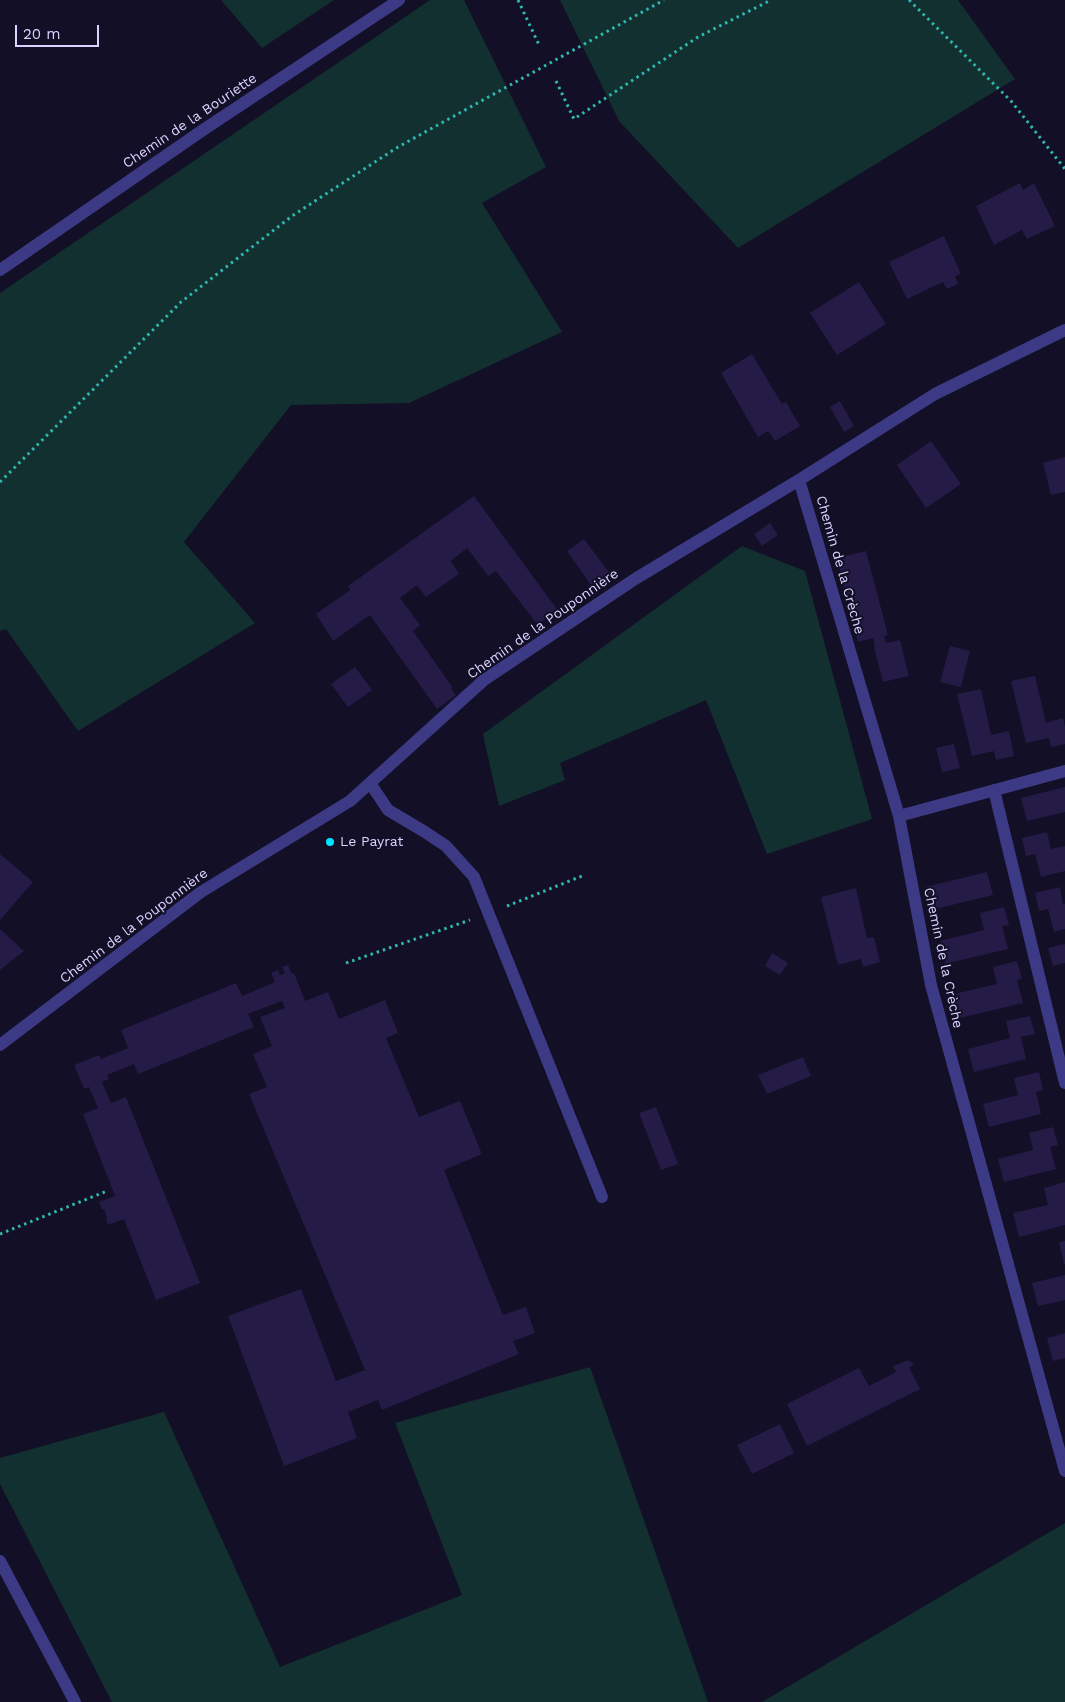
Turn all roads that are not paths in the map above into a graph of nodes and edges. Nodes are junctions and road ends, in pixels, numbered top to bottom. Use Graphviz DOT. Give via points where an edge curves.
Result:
graph roads {
  1 [pos="399,0"];
  2 [pos="0,270"];
  3 [pos="1065,330"];
  4 [pos="799,480"];
  5 [pos="1065,771"];
  6 [pos="370,783"];
  7 [pos="994,790"];
  8 [pos="899,816"];
  9 [pos="0,1045"];
  10 [pos="1065,1083"];
  11 [pos="602,1197"];
  12 [pos="1065,1471"];
  13 [pos="0,1561"];
  14 [pos="75,1702"];
  1 -- 2 [label="street, Chemin de la Bouriette"];
  3 -- 4 [label="street, Chemin de la Pouponnière" via="935,394"];
  4 -- 6 [label="street, Chemin de la Pouponnière" via="635,579 484,680"];
  4 -- 8 [label="street, Chemin de la Crèche"];
  5 -- 7 [label="street"];
  6 -- 9 [label="street, Chemin de la Pouponnière" via="350,801 201,892"];
  6 -- 11 [label="street" via="388,810 446,846 474,877"];
  7 -- 8 [label="street"];
  7 -- 10 [label="street"];
  8 -- 12 [label="street, Chemin de la Crèche" via="931,985"];
  13 -- 14 [label="street"];
}
